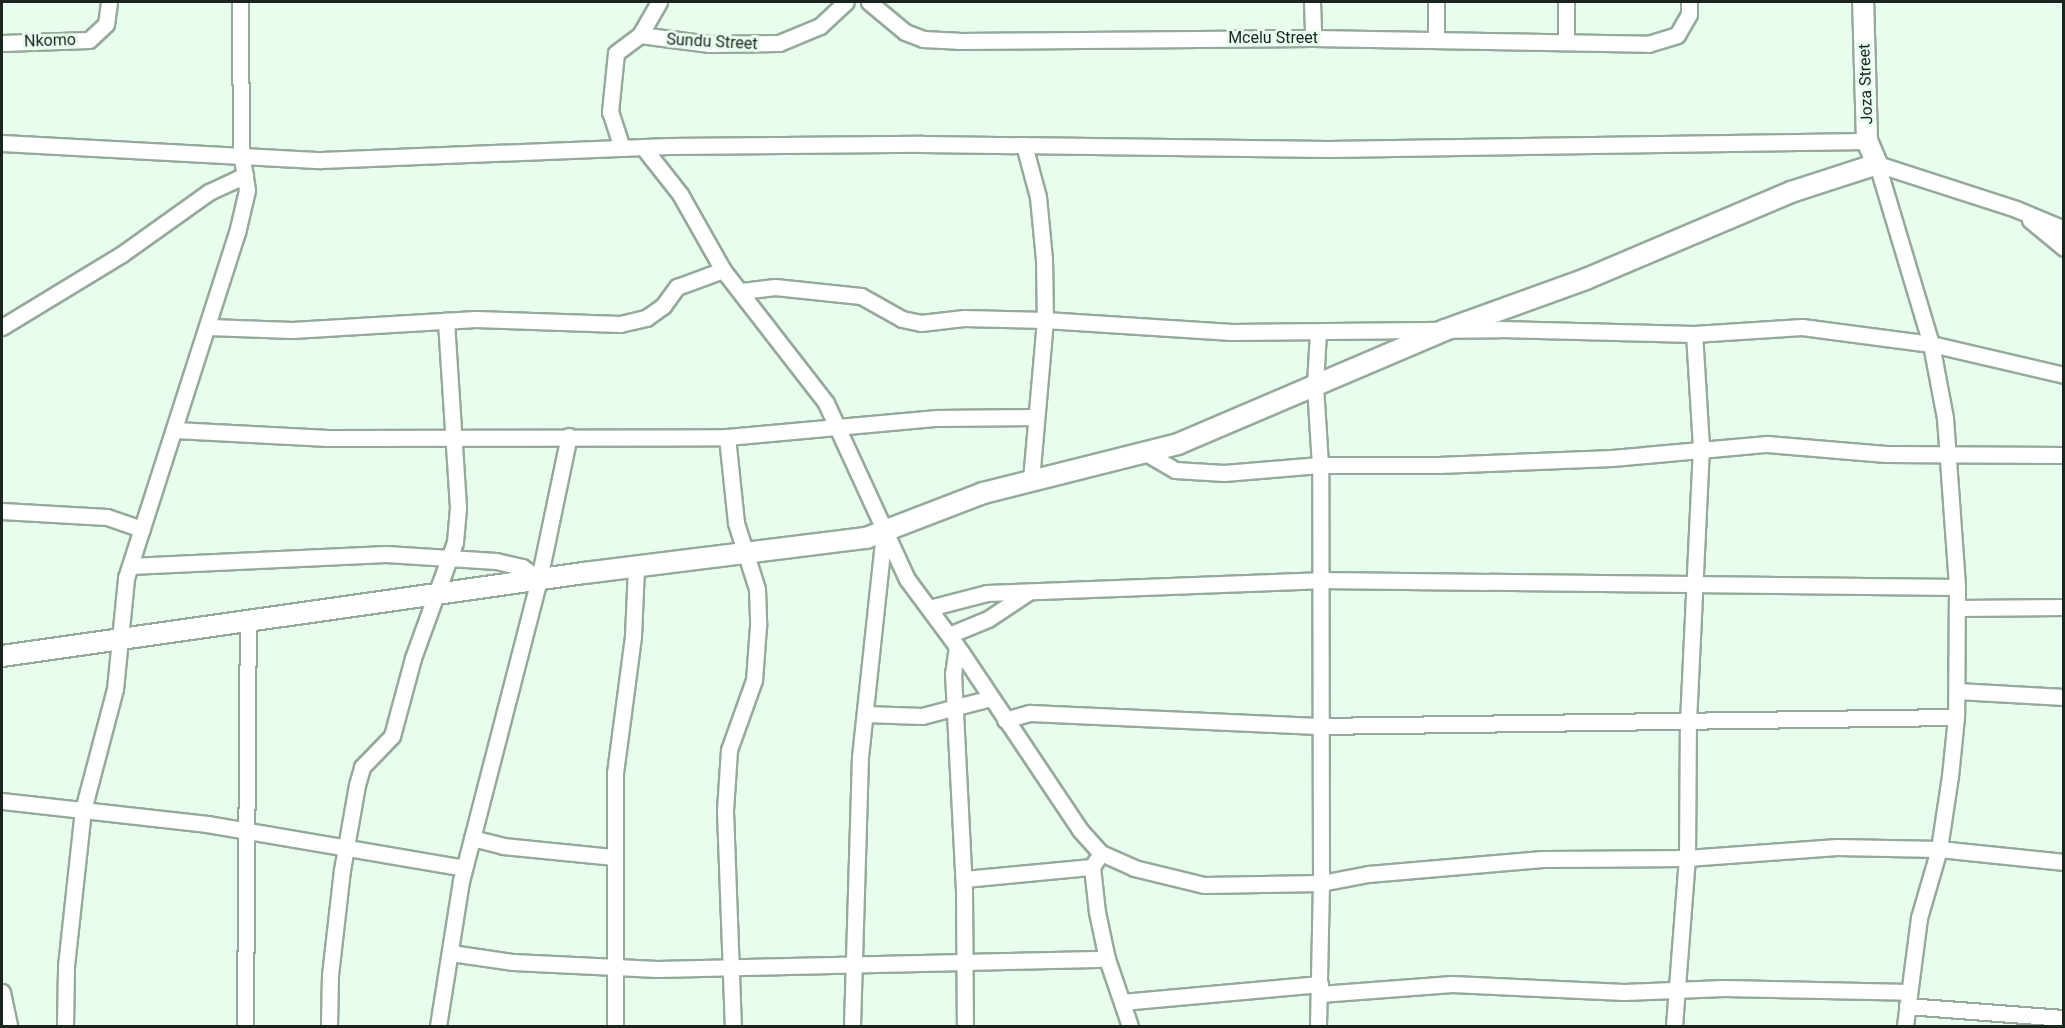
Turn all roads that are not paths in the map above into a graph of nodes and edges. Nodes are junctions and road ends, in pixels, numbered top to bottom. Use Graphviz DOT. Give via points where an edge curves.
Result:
graph roads {
  1 [pos="109,2"];
  2 [pos="240,2"];
  3 [pos="659,2"];
  4 [pos="846,2"];
  5 [pos="869,2"];
  6 [pos="1312,2"];
  7 [pos="1436,2"];
  8 [pos="1566,2"];
  9 [pos="1689,2"];
  10 [pos="1863,2"];
  11 [pos="640,35"];
  12 [pos="1313,38"];
  13 [pos="1436,39"];
  14 [pos="1566,40"];
  15 [pos="2,43"];
  16 [pos="1867,141"];
  17 [pos="2,143"];
  18 [pos="1024,145"];
  19 [pos="643,147"];
  20 [pos="622,148"];
  21 [pos="241,154"];
  22 [pos="1877,164"];
  23 [pos="245,175"];
  24 [pos="2016,209"];
  25 [pos="2064,229"];
  26 [pos="2064,248"];
  27 [pos="723,270"];
  28 [pos="742,291"];
  29 [pos="446,320"];
  30 [pos="1044,320"];
  31 [pos="2,327"];
  32 [pos="207,327"];
  33 [pos="1445,330"];
  34 [pos="1318,332"];
  35 [pos="1694,333"];
  36 [pos="1931,345"];
  37 [pos="2064,375"];
  38 [pos="1315,385"];
  39 [pos="1034,417"];
  40 [pos="837,426"];
  41 [pos="175,429"];
  42 [pos="455,436"];
  43 [pos="569,436"];
  44 [pos="727,437"];
  45 [pos="1701,447"];
  46 [pos="1144,452"];
  47 [pos="1950,452"];
  48 [pos="2064,454"];
  49 [pos="1320,465"];
  50 [pos="1031,480"];
  51 [pos="2,511"];
  52 [pos="142,529"];
  53 [pos="884,531"];
  54 [pos="746,555"];
  55 [pos="451,557"];
  56 [pos="130,566"];
  57 [pos="636,567"];
  58 [pos="539,579"];
  59 [pos="1319,580"];
  60 [pos="1693,585"];
  61 [pos="1957,587"];
  62 [pos="1027,593"];
  63 [pos="439,594"];
  64 [pos="2064,607"];
  65 [pos="929,608"];
  66 [pos="1958,608"];
  67 [pos="248,621"];
  68 [pos="120,639"];
  69 [pos="953,641"];
  70 [pos="2,656"];
  71 [pos="1957,691"];
  72 [pos="2064,697"];
  73 [pos="991,698"];
  74 [pos="956,706"];
  75 [pos="865,714"];
  76 [pos="1956,717"];
  77 [pos="1005,720"];
  78 [pos="1688,722"];
  79 [pos="1318,726"];
  80 [pos="2,801"];
  81 [pos="83,810"];
  82 [pos="246,831"];
  83 [pos="472,838"];
  84 [pos="1940,849"];
  85 [pos="346,850"];
  86 [pos="1101,853"];
  87 [pos="614,857"];
  88 [pos="1687,858"];
  89 [pos="2064,862"];
  90 [pos="1092,867"];
  91 [pos="464,868"];
  92 [pos="964,879"];
  93 [pos="1321,883"];
  94 [pos="451,953"];
  95 [pos="1107,959"];
  96 [pos="966,964"];
  97 [pos="731,965"];
  98 [pos="614,966"];
  99 [pos="853,966"];
  100 [pos="1320,989"];
  101 [pos="1678,991"];
  102 [pos="2,992"];
  103 [pos="1908,999"];
  104 [pos="1122,1002"];
  105 [pos="2064,1018"];
  106 [pos="9,1026"];
  107 [pos="65,1026"];
  108 [pos="245,1026"];
  109 [pos="329,1026"];
  110 [pos="438,1026"];
  111 [pos="615,1026"];
  112 [pos="733,1026"];
  113 [pos="852,1026"];
  114 [pos="965,1026"];
  115 [pos="1130,1026"];
  116 [pos="1318,1026"];
  117 [pos="1674,1026"];
  118 [pos="1905,1026"];
  1 -- 15 [label="street, Nkomo" via="106,24 89,40"];
  2 -- 21 [label="street"];
  3 -- 11 [label="street, Sundu Street"];
  4 -- 11 [label="street, Sundu Street" via="820,26 778,43 709,44"];
  5 -- 12 [label="street, Mcelu Street" via="905,32 923,39"];
  6 -- 12 [label="street"];
  7 -- 13 [label="street"];
  8 -- 14 [label="street"];
  9 -- 14 [label="street, Mcelu Street" via="1684,27 1666,41 1648,44"];
  10 -- 16 [label="street, Joza Street"];
  11 -- 20 [label="street" via="616,53 609,112"];
  12 -- 13 [label="street, Mcelu Street"];
  13 -- 14 [label="street, Mcelu Street"];
  16 -- 18 [label="street" via="1590,148"];
  16 -- 22 [label="street, Joza Street"];
  17 -- 21 [label="street"];
  18 -- 19 [label="street"];
  18 -- 30 [label="street" via="1038,197"];
  19 -- 20 [label="street"];
  19 -- 27 [label="street" via="686,203"];
  20 -- 21 [label="street" via="321,160"];
  21 -- 23 [label="street"];
  22 -- 24 [label="street"];
  22 -- 33 [label="street" via="1791,192 1586,279"];
  22 -- 36 [label="street"];
  23 -- 31 [label="street" via="210,192 122,254"];
  23 -- 32 [label="street" via="248,190"];
  24 -- 25 [label="street"];
  24 -- 26 [label="street"];
  27 -- 28 [label="street"];
  27 -- 29 [label="street" via="692,278 677,287 663,306 646,318 620,324"];
  28 -- 30 [label="street" via="776,287 861,296 902,320 921,323 964,318"];
  28 -- 40 [label="street" via="826,403"];
  29 -- 32 [label="street" via="292,330"];
  29 -- 42 [label="street"];
  30 -- 34 [label="street" via="1232,332"];
  30 -- 39 [label="street"];
  32 -- 41 [label="street"];
  33 -- 34 [label="street"];
  33 -- 35 [label="street"];
  33 -- 38 [label="street"];
  34 -- 38 [label="street"];
  35 -- 36 [label="street" via="1802,327"];
  35 -- 45 [label="street"];
  36 -- 37 [label="street"];
  36 -- 47 [label="street"];
  38 -- 46 [label="street" via="1178,444"];
  38 -- 49 [label="street"];
  39 -- 40 [label="street"];
  39 -- 50 [label="street"];
  40 -- 44 [label="street"];
  40 -- 53 [label="street"];
  41 -- 42 [label="street" via="328,438"];
  41 -- 52 [label="street"];
  42 -- 43 [label="street"];
  42 -- 55 [label="street" via="459,507"];
  43 -- 44 [label="street"];
  43 -- 58 [label="street"];
  44 -- 54 [label="street" via="736,523"];
  45 -- 47 [label="street" via="1767,444 1886,454"];
  45 -- 49 [label="street" via="1612,458"];
  45 -- 60 [label="street"];
  46 -- 49 [label="street" via="1175,470 1224,473"];
  46 -- 50 [label="street"];
  47 -- 48 [label="street"];
  47 -- 61 [label="street"];
  49 -- 59 [label="street"];
  50 -- 53 [label="street" via="983,493"];
  51 -- 52 [label="street" via="107,518"];
  52 -- 56 [label="street"];
  53 -- 54 [label="street" via="866,538"];
  53 -- 65 [label="street" via="907,579"];
  53 -- 75 [label="street"];
  54 -- 57 [label="street"];
  54 -- 97 [label="street" via="757,590 758,626 754,680 729,750 725,811"];
  55 -- 56 [label="street" via="386,554"];
  55 -- 58 [label="street" via="522,567"];
  55 -- 63 [label="street"];
  56 -- 68 [label="street"];
  57 -- 58 [label="street"];
  57 -- 87 [label="street" via="633,636 615,773"];
  58 -- 63 [label="street"];
  58 -- 83 [label="street"];
  59 -- 60 [label="street" via="1576,580"];
  59 -- 62 [label="street"];
  59 -- 79 [label="street"];
  60 -- 61 [label="street"];
  60 -- 78 [label="street"];
  61 -- 66 [label="street"];
  62 -- 65 [label="street" via="987,593"];
  62 -- 69 [label="street"];
  63 -- 67 [label="street"];
  63 -- 85 [label="street" via="413,658 392,736 362,767"];
  64 -- 66 [label="street"];
  65 -- 69 [label="street"];
  66 -- 71 [label="street"];
  67 -- 68 [label="street"];
  67 -- 82 [label="street"];
  68 -- 70 [label="street"];
  68 -- 81 [label="street" via="115,689"];
  69 -- 73 [label="street"];
  69 -- 74 [label="street"];
  71 -- 72 [label="street"];
  71 -- 76 [label="street"];
  73 -- 74 [label="street"];
  73 -- 77 [label="street"];
  74 -- 75 [label="street" via="922,716"];
  74 -- 92 [label="street"];
  75 -- 99 [label="street"];
  76 -- 78 [label="street"];
  76 -- 84 [label="street"];
  77 -- 79 [label="street" via="1030,713"];
  77 -- 86 [label="street" via="1080,830"];
  78 -- 79 [label="street"];
  78 -- 88 [label="street"];
  79 -- 93 [label="street"];
  80 -- 81 [label="street"];
  81 -- 82 [label="street"];
  81 -- 107 [label="street" via="66,966"];
  82 -- 85 [label="street"];
  82 -- 108 [label="street"];
  83 -- 87 [label="street" via="503,846"];
  83 -- 91 [label="street"];
  84 -- 88 [label="street" via="1837,848"];
  84 -- 89 [label="street"];
  84 -- 103 [label="street" via="1919,918"];
  85 -- 91 [label="street"];
  85 -- 109 [label="street" via="330,975"];
  86 -- 90 [label="street"];
  86 -- 93 [label="street" via="1134,868 1204,885"];
  87 -- 98 [label="street"];
  88 -- 93 [label="street" via="1542,859 1368,874"];
  88 -- 101 [label="street"];
  90 -- 92 [label="street"];
  90 -- 95 [label="street"];
  91 -- 94 [label="street"];
  92 -- 96 [label="street"];
  93 -- 100 [label="street"];
  94 -- 98 [label="street" via="513,962"];
  94 -- 110 [label="street"];
  95 -- 96 [label="street"];
  95 -- 104 [label="street"];
  96 -- 99 [label="street"];
  96 -- 114 [label="street"];
  97 -- 98 [label="street"];
  97 -- 99 [label="street"];
  97 -- 112 [label="street"];
  98 -- 111 [label="street"];
  99 -- 113 [label="street"];
  100 -- 101 [label="street" via="1452,984"];
  100 -- 104 [label="street"];
  100 -- 116 [label="street"];
  101 -- 103 [label="street" via="1724,988"];
  101 -- 117 [label="street"];
  102 -- 106 [label="street"];
  103 -- 105 [label="street"];
  103 -- 118 [label="street"];
  104 -- 115 [label="street"];
}
